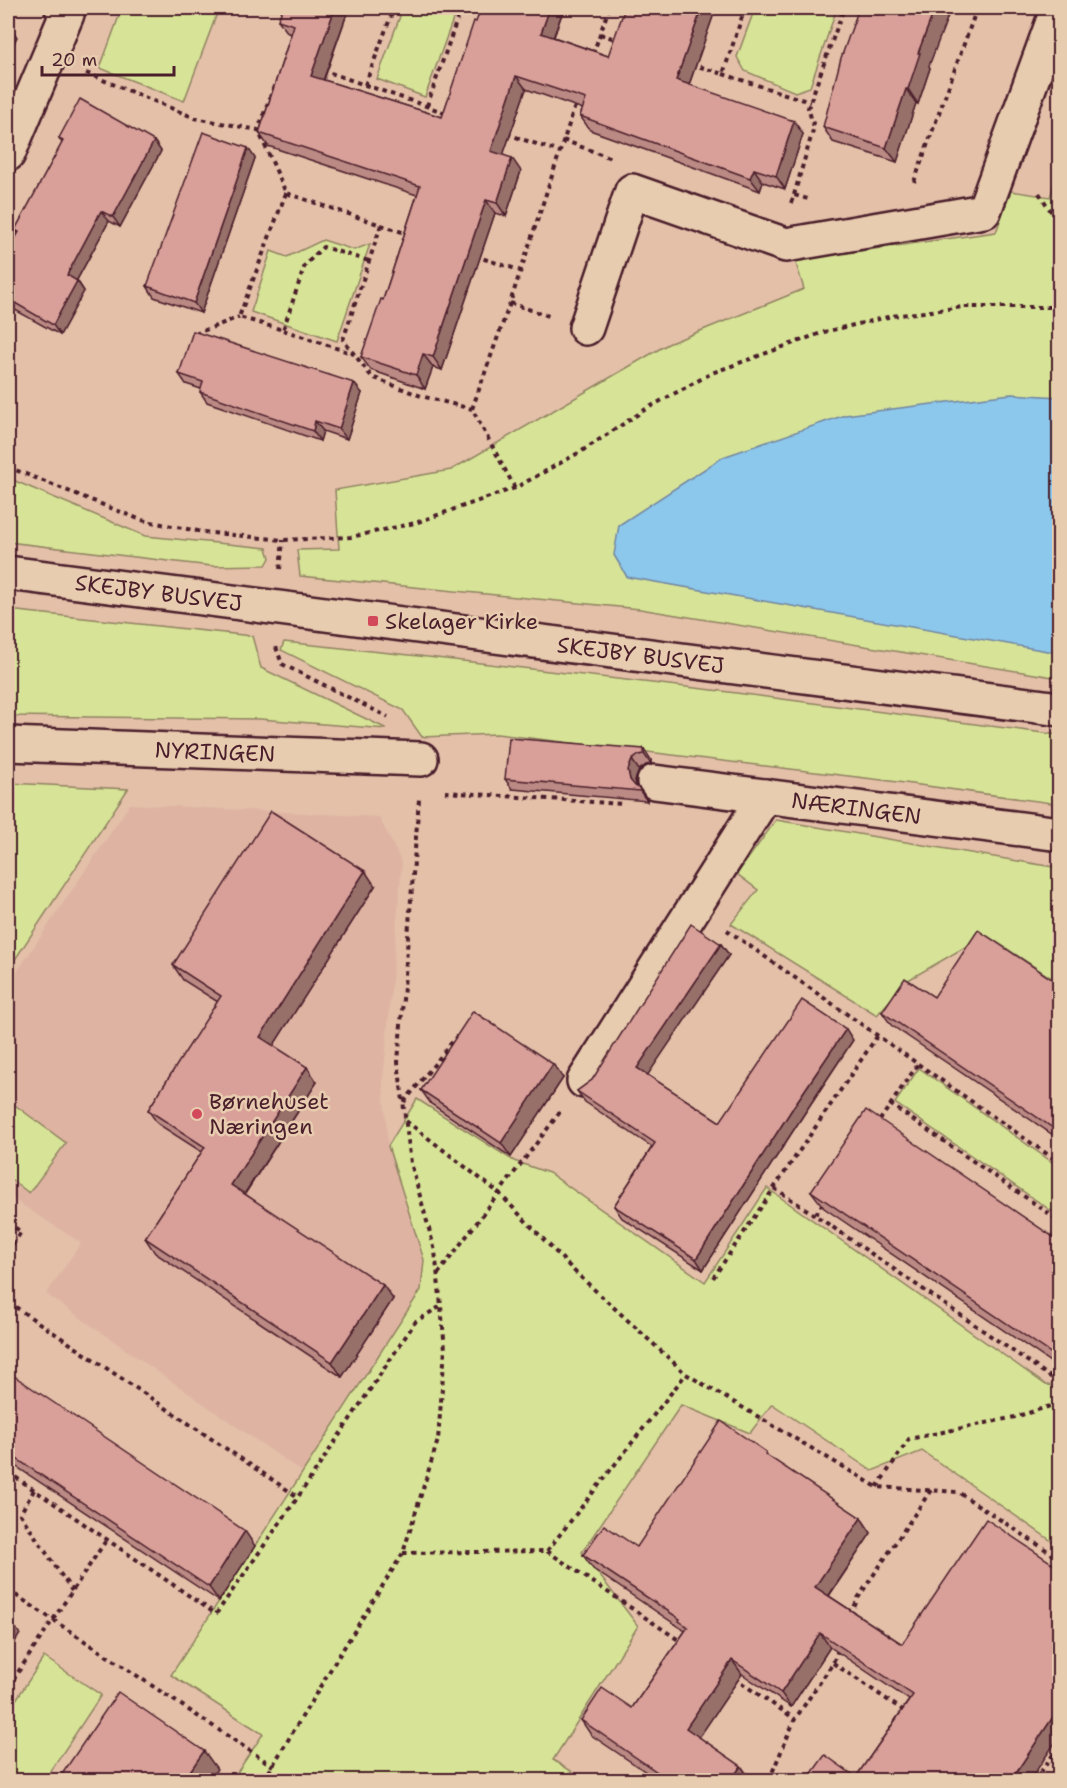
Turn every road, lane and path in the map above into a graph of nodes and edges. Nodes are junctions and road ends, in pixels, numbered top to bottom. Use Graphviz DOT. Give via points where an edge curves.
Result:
graph roads {
  1 [pos="62,8"];
  2 [pos="394,8"];
  3 [pos="461,8"];
  4 [pos="609,8"];
  5 [pos="746,8"];
  6 [pos="844,8"];
  7 [pos="977,8"];
  8 [pos="1058,8"];
  9 [pos="600,34"];
  10 [pos="622,41"];
  11 [pos="592,55"];
  12 [pos="49,58"];
  13 [pos="689,63"];
  14 [pos="315,68"];
  15 [pos="723,74"];
  16 [pos="277,78"];
  17 [pos="365,85"];
  18 [pos="578,98"];
  19 [pos="810,102"];
  20 [pos="427,106"];
  21 [pos="449,114"];
  22 [pos="258,130"];
  23 [pos="504,133"];
  24 [pos="563,140"];
  25 [pos="560,152"];
  26 [pos="8,154"];
  27 [pos="618,160"];
  28 [pos="913,185"];
  29 [pos="286,193"];
  30 [pos="1039,193"];
  31 [pos="794,195"];
  32 [pos="810,200"];
  33 [pos="787,212"];
  34 [pos="381,225"];
  35 [pos="1059,225"];
  36 [pos="413,235"];
  37 [pos="466,253"];
  38 [pos="369,261"];
  39 [pos="519,270"];
  40 [pos="1059,307"];
  41 [pos="239,317"];
  42 [pos="586,327"];
  43 [pos="283,330"];
  44 [pos="195,334"];
  45 [pos="354,354"];
  46 [pos="472,409"];
  47 [pos="8,467"];
  48 [pos="514,488"];
  49 [pos="283,540"];
  50 [pos="8,573"];
  51 [pos="277,609"];
  52 [pos="1059,709"];
  53 [pos="8,744"];
  54 [pos="420,775"];
  55 [pos="654,782"];
  56 [pos="765,796"];
  57 [pos="1059,834"];
  58 [pos="695,907"];
  59 [pos="464,1028"];
  60 [pos="878,1035"];
  61 [pos="918,1064"];
  62 [pos="584,1081"];
  63 [pos="404,1103"];
  64 [pos="890,1104"];
  65 [pos="406,1121"];
  66 [pos="878,1123"];
  67 [pos="1059,1163"];
  68 [pos="774,1188"];
  69 [pos="499,1193"];
  70 [pos="827,1197"];
  71 [pos="814,1215"];
  72 [pos="1059,1221"];
  73 [pos="8,1222"];
  74 [pos="8,1252"];
  75 [pos="438,1275"];
  76 [pos="713,1278"];
  77 [pos="8,1302"];
  78 [pos="441,1306"];
  79 [pos="686,1374"];
  80 [pos="1059,1390"];
  81 [pos="1059,1403"];
  82 [pos="8,1472"];
  83 [pos="877,1487"];
  84 [pos="34,1490"];
  85 [pos="931,1490"];
  86 [pos="298,1497"];
  87 [pos="107,1539"];
  88 [pos="547,1551"];
  89 [pos="403,1553"];
  90 [pos="1059,1559"];
  91 [pos="8,1590"];
  92 [pos="72,1591"];
  93 [pos="850,1619"];
  94 [pos="52,1620"];
  95 [pos="841,1641"];
  96 [pos="686,1645"];
  97 [pos="833,1663"];
  98 [pos="726,1672"];
  99 [pos="8,1687"];
  100 [pos="909,1715"];
  101 [pos="795,1719"];
  102 [pos="1059,1745"];
  103 [pos="273,1766"];
  104 [pos="264,1780"];
  105 [pos="769,1780"];
  106 [pos="1035,1780"];
  1 -- 12 [label="street" via="67,14"];
  2 -- 17 [label="path"];
  3 -- 20 [label="path"];
  4 -- 9 [label="path"];
  5 -- 15 [label="path"];
  6 -- 19 [label="path"];
  7 -- 28 [label="path"];
  8 -- 42 [label="street" via="984,211 786,245 632,191"];
  9 -- 10 [label="path"];
  9 -- 11 [label="path"];
  12 -- 22 [label="path" via="195,118"];
  12 -- 26 [label="street"];
  13 -- 15 [label="path"];
  14 -- 17 [label="path"];
  15 -- 19 [label="path"];
  16 -- 22 [label="path"];
  17 -- 20 [label="path"];
  18 -- 24 [label="path"];
  19 -- 31 [label="path" via="814,127"];
  20 -- 21 [label="path"];
  22 -- 29 [label="path"];
  23 -- 25 [label="path"];
  24 -- 25 [label="path"];
  24 -- 27 [label="path"];
  25 -- 39 [label="path"];
  29 -- 34 [label="path"];
  29 -- 41 [label="path"];
  30 -- 35 [label="path"];
  31 -- 32 [label="path"];
  31 -- 33 [label="path"];
  34 -- 36 [label="path"];
  34 -- 38 [label="path"];
  37 -- 39 [label="path"];
  38 -- 43 [label="path" via="323,248 305,265"];
  38 -- 45 [label="path" via="343,340"];
  39 -- 46 [label="path"];
  40 -- 48 [label="path" via="963,307 892,316 824,332 712,373"];
  41 -- 43 [label="path"];
  41 -- 44 [label="path"];
  43 -- 45 [label="path"];
  45 -- 46 [label="path" via="372,377 421,396"];
  46 -- 48 [label="path"];
  47 -- 49 [label="path" via="141,520 203,532"];
  48 -- 49 [label="path" via="415,523 351,537"];
  49 -- 51 [label="path"];
  50 -- 51 [label="street, SKEJBY BUSVEJ"];
  51 -- 52 [label="street, SKEJBY BUSVEJ"];
  51 -- 54 [label="path" via="272,636 282,664 396,721"];
  53 -- 54 [label="street, NYRINGEN"];
  54 -- 55 [label="path" via="652,806"];
  54 -- 63 [label="path" via="398,1062"];
  55 -- 56 [label="street, NÆRINGEN"];
  56 -- 57 [label="street, NÆRINGEN"];
  56 -- 58 [label="street"];
  58 -- 60 [label="path"];
  58 -- 62 [label="street"];
  59 -- 63 [label="path"];
  60 -- 61 [label="path"];
  60 -- 68 [label="path"];
  61 -- 64 [label="path"];
  61 -- 67 [label="path"];
  62 -- 69 [label="path"];
  63 -- 65 [label="path"];
  64 -- 66 [label="path"];
  64 -- 72 [label="path"];
  65 -- 69 [label="path"];
  65 -- 75 [label="path" via="411,1162"];
  68 -- 71 [label="path"];
  68 -- 76 [label="path"];
  69 -- 75 [label="path"];
  69 -- 79 [label="path" via="572,1269"];
  70 -- 71 [label="path"];
  71 -- 80 [label="path" via="1055,1380"];
  73 -- 74 [label="path" via="21,1232"];
  75 -- 78 [label="path"];
  77 -- 86 [label="path"];
  78 -- 86 [label="path" via="416,1321"];
  78 -- 89 [label="path" via="446,1349 438,1440"];
  79 -- 83 [label="path"];
  79 -- 88 [label="path"];
  81 -- 83 [label="path" via="1015,1417 909,1438"];
  82 -- 84 [label="path"];
  83 -- 85 [label="path"];
  84 -- 87 [label="path"];
  84 -- 92 [label="path" via="20,1514"];
  85 -- 90 [label="path" via="958,1492"];
  85 -- 93 [label="path" via="858,1598"];
  86 -- 87 [label="path" via="216,1614"];
  87 -- 92 [label="path"];
  88 -- 89 [label="path"];
  88 -- 96 [label="path"];
  89 -- 103 [label="path"];
  91 -- 94 [label="path"];
  92 -- 94 [label="path"];
  94 -- 99 [label="path"];
  94 -- 103 [label="path"];
  95 -- 97 [label="path"];
  97 -- 100 [label="path"];
  97 -- 101 [label="path"];
  98 -- 101 [label="path"];
  101 -- 105 [label="path"];
  102 -- 106 [label="path"];
  103 -- 104 [label="path"];
}
